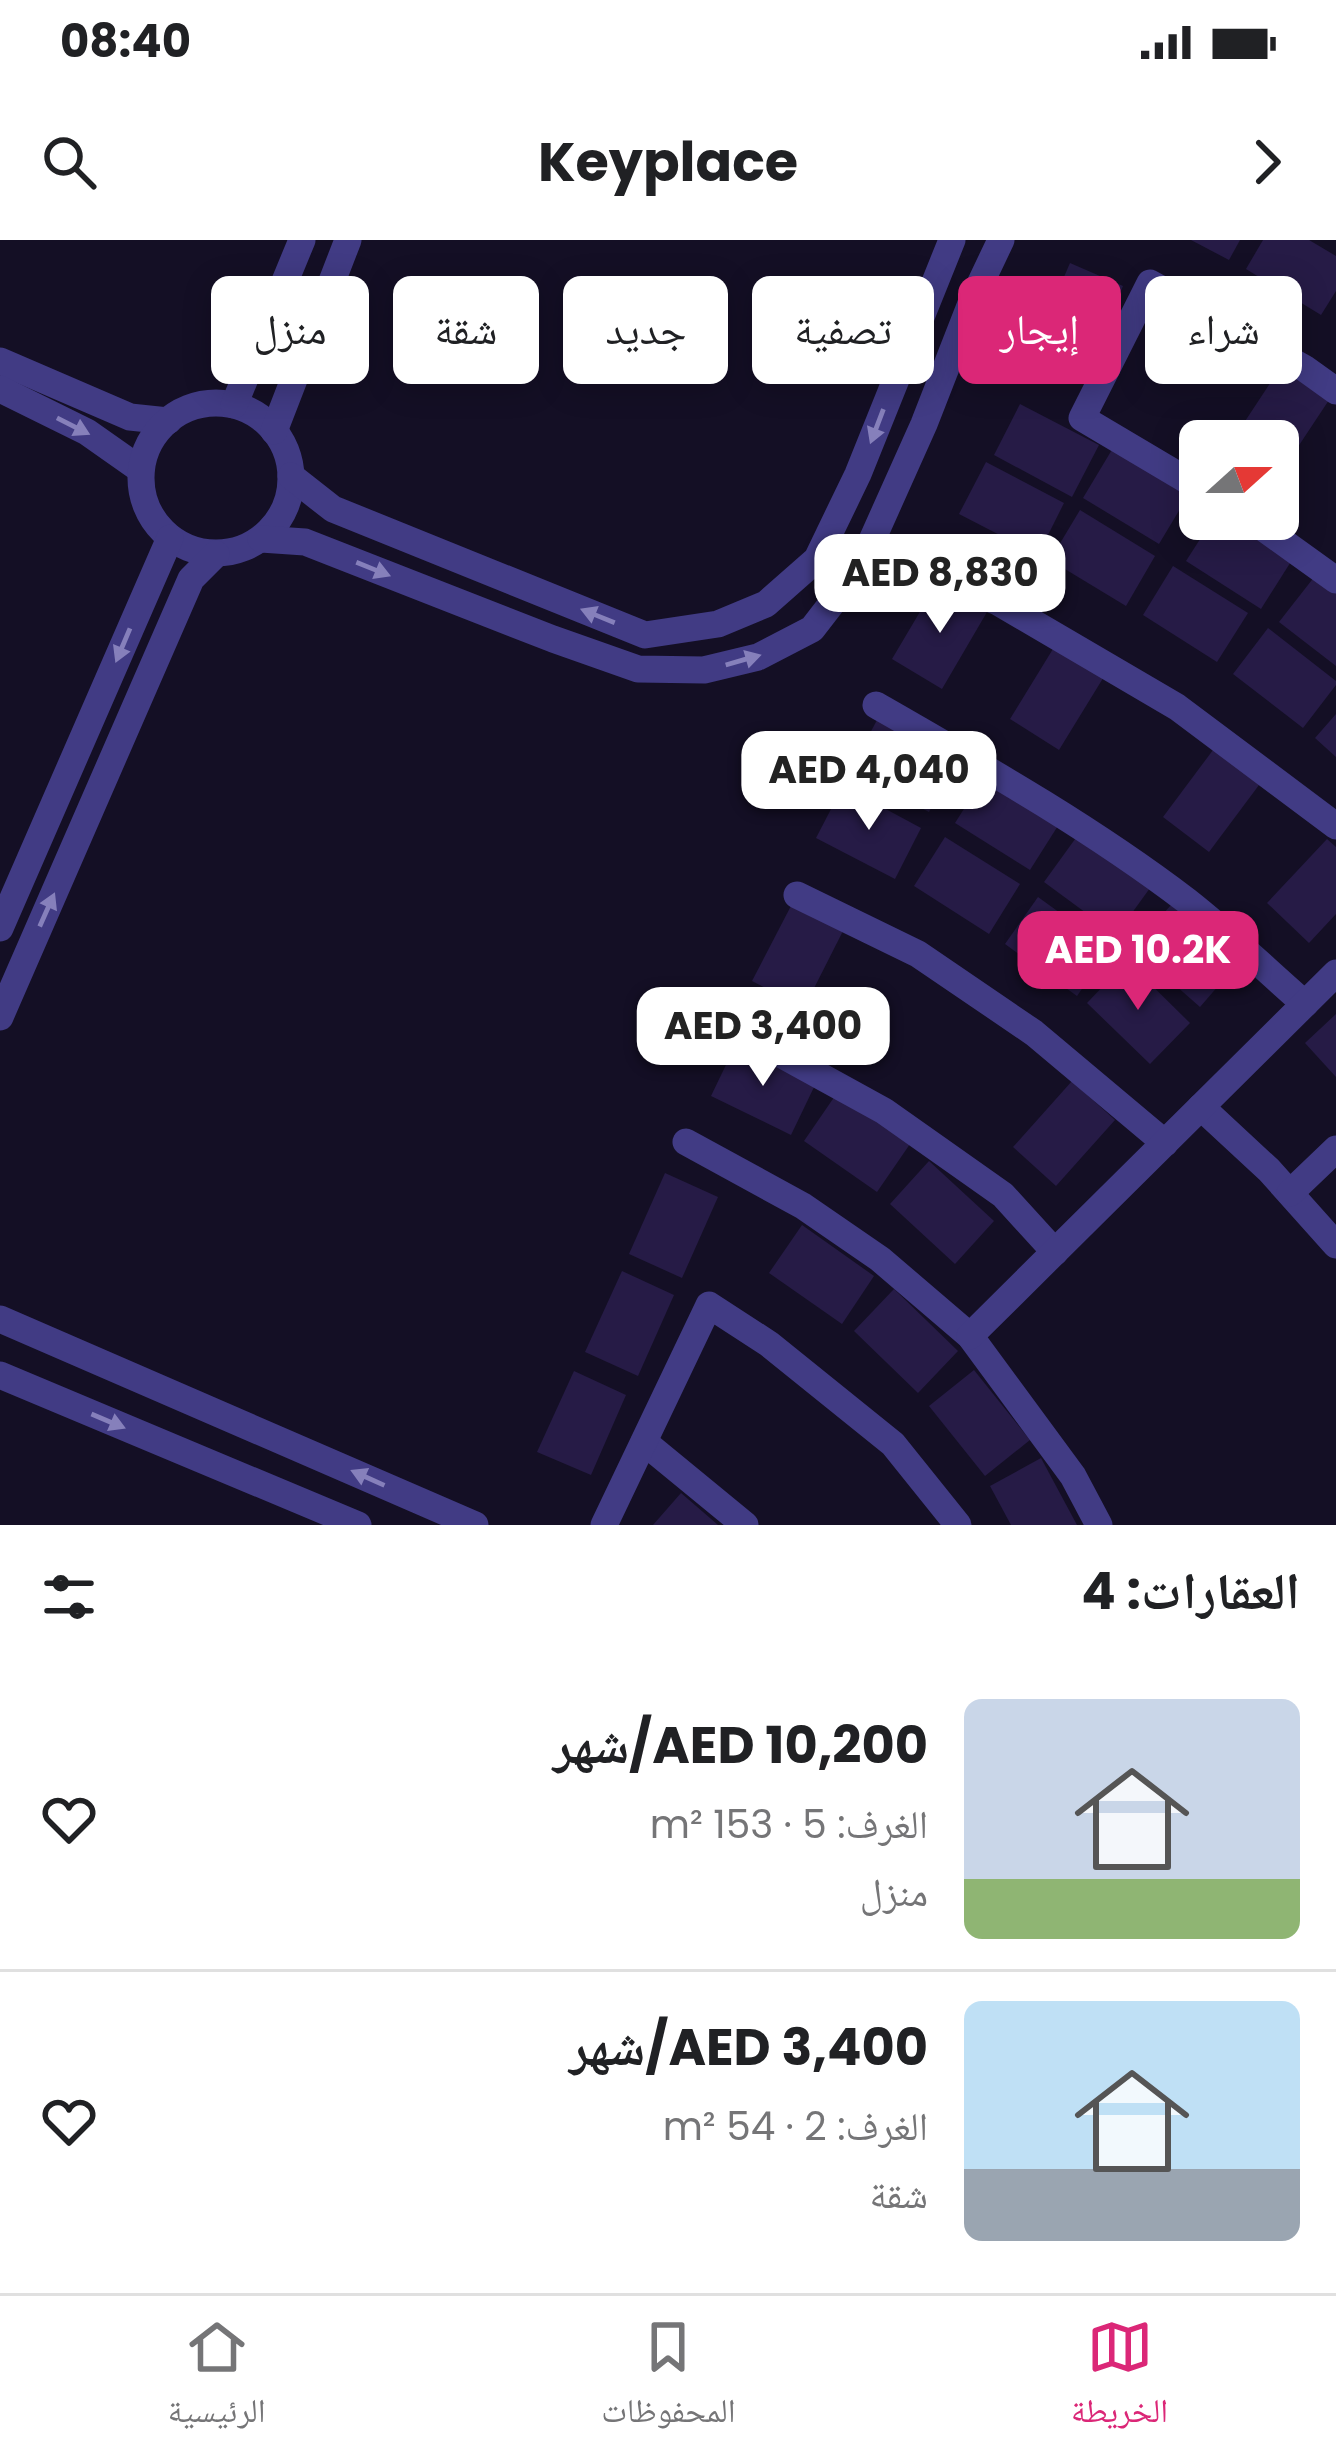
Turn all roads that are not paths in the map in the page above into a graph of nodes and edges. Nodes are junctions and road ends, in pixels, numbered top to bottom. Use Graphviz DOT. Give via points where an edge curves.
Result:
graph roads {
  1 [pos="302,240"];
  2 [pos="348,240"];
  3 [pos="952,240"];
  4 [pos="1001,240"];
  5 [pos="0,362"];
  6 [pos="0,389"];
  7 [pos="1336,391"];
  8 [pos="234,405"];
  9 [pos="168,421"];
  10 [pos="274,431"];
  11 [pos="141,470"];
  12 [pos="291,476"];
  13 [pos="1179,476"];
  14 [pos="170,538"];
  15 [pos="261,539"];
  16 [pos="1280,540"];
  17 [pos="216,554"];
  18 [pos="929,573"];
  19 [pos="1336,580"];
  20 [pos="876,705"];
  21 [pos="1336,826"];
  22 [pos="797,895"];
  23 [pos="0,928"];
  24 [pos="1336,974"];
  25 [pos="1305,1004"];
  26 [pos="0,1017"];
  27 [pos="735,1029"];
  28 [pos="1201,1107"];
  29 [pos="686,1142"];
  30 [pos="1165,1143"];
  31 [pos="1336,1149"];
  32 [pos="1290,1193"];
  33 [pos="1336,1245"];
  34 [pos="1055,1252"];
  35 [pos="0,1318"];
  36 [pos="970,1336"];
  37 [pos="0,1376"];
  38 [pos="644,1442"];
  39 [pos="358,1525"];
  40 [pos="476,1525"];
  41 [pos="604,1525"];
  42 [pos="745,1525"];
  43 [pos="958,1525"];
  44 [pos="1100,1525"];
  1 -- 8 [label="street"];
  2 -- 10 [label="street"];
  3 -- 12 [label="street, one-way" via="817,559 766,604 718,624 645,635 333,509"];
  15 -- 4 [label="street, one-way" via="305,542 638,669 704,670 758,657 812,629 860,567"];
  5 -- 9 [label="street" via="130,417"];
  6 -- 11 [label="street, one-way" via="87,432"];
  7 -- 13 [label="street" via="1150,283 1082,418"];
  8 -- 9 [label="street" via="208,403"];
  8 -- 10 [label="street"];
  9 -- 11 [label="street"];
  10 -- 12 [label="street"];
  11 -- 14 [label="street" via="142,495"];
  12 -- 15 [label="street" via="283,511"];
  14 -- 17 [label="street"];
  14 -- 23 [label="street, one-way"];
  15 -- 17 [label="street"];
  16 -- 19 [label="street"];
  26 -- 17 [label="street, one-way" via="191,579"];
  18 -- 21 [label="street" via="998,602 1177,707"];
  20 -- 25 [label="street" via="1090,833 1189,902"];
  22 -- 30 [label="street" via="938,967 1034,1033"];
  24 -- 25 [label="street"];
  25 -- 28 [label="street"];
  27 -- 34 [label="street" via="884,1111 1003,1195"];
  28 -- 30 [label="street"];
  28 -- 32 [label="street"];
  29 -- 36 [label="street" via="803,1205"];
  30 -- 34 [label="street"];
  31 -- 32 [label="street"];
  32 -- 33 [label="street"];
  34 -- 36 [label="street"];
  40 -- 35 [label="street, one-way"];
  36 -- 44 [label="street"];
  37 -- 39 [label="street, one-way"];
  38 -- 41 [label="street"];
  38 -- 42 [label="street"];
  38 -- 43 [label="street" via="709,1305 893,1444"];
}
